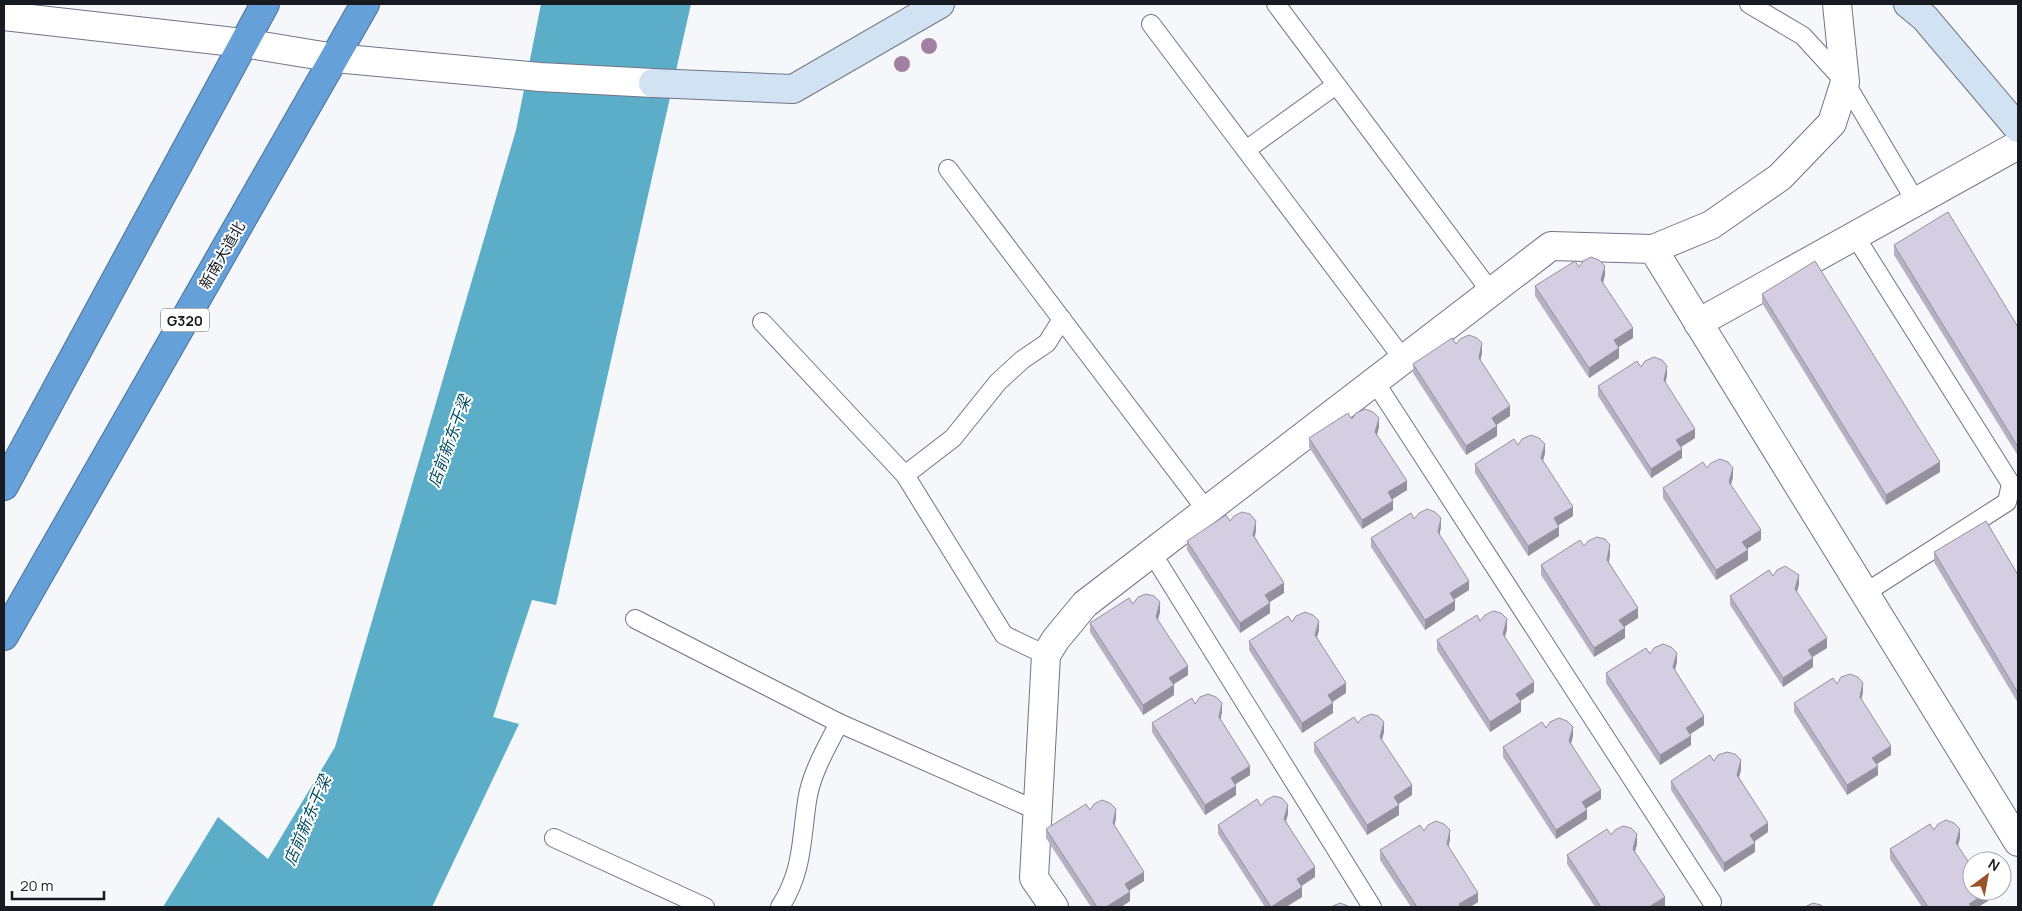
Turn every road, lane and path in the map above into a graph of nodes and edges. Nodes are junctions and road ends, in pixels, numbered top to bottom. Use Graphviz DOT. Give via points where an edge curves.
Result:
graph roads {
  1 [pos="265,4"];
  2 [pos="365,4"];
  3 [pos="940,4"];
  4 [pos="1276,4"];
  5 [pos="1749,4"];
  6 [pos="1837,4"];
  7 [pos="1908,4"];
  8 [pos="4,16"];
  9 [pos="1151,24"];
  10 [pos="242,43"];
  11 [pos="335,58"];
  12 [pos="1845,82"];
  13 [pos="1336,85"];
  14 [pos="2018,128"];
  15 [pos="2018,145"];
  16 [pos="1246,150"];
  17 [pos="948,169"];
  18 [pos="1916,202"];
  19 [pos="1855,236"];
  20 [pos="1653,249"];
  21 [pos="1491,292"];
  22 [pos="1062,319"];
  23 [pos="762,322"];
  24 [pos="1698,323"];
  25 [pos="1404,360"];
  26 [pos="1374,382"];
  27 [pos="905,475"];
  28 [pos="4,486"];
  29 [pos="2012,506"];
  30 [pos="1207,511"];
  31 [pos="1152,553"];
  32 [pos="1865,594"];
  33 [pos="635,619"];
  34 [pos="4,636"];
  35 [pos="1046,655"];
  36 [pos="839,723"];
  37 [pos="1038,810"];
  38 [pos="554,838"];
  39 [pos="2018,842"];
  40 [pos="1712,902"];
  41 [pos="705,907"];
  42 [pos="780,907"];
  43 [pos="1054,907"];
  44 [pos="1372,907"];
  1 -- 10 [label="highway"];
  2 -- 11 [label="highway, 新南大道北 / G320"];
  3 -- 11 [label="street" via="793,89 540,77"];
  4 -- 13 [label="lane"];
  5 -- 12 [label="lane" via="1803,36"];
  6 -- 12 [label="street"];
  7 -- 14 [label="street" via="1925,18"];
  8 -- 10 [label="street"];
  9 -- 16 [label="lane"];
  10 -- 11 [label="street"];
  10 -- 28 [label="highway"];
  11 -- 34 [label="highway, 新南大道北 / G320"];
  12 -- 18 [label="lane"];
  12 -- 20 [label="street" via="1832,123 1780,177 1711,225"];
  13 -- 16 [label="lane"];
  13 -- 21 [label="lane"];
  15 -- 18 [label="street"];
  16 -- 25 [label="lane"];
  17 -- 22 [label="lane"];
  18 -- 19 [label="street"];
  19 -- 24 [label="street"];
  19 -- 29 [label="lane" via="2011,484"];
  20 -- 21 [label="street" via="1551,246"];
  20 -- 24 [label="street"];
  21 -- 25 [label="street"];
  22 -- 27 [label="lane" via="1047,343 998,382 953,438"];
  22 -- 30 [label="lane"];
  23 -- 27 [label="lane"];
  24 -- 32 [label="street"];
  25 -- 26 [label="street"];
  26 -- 30 [label="street"];
  26 -- 40 [label="lane"];
  27 -- 35 [label="lane" via="1004,635"];
  29 -- 32 [label="lane"];
  30 -- 31 [label="street"];
  31 -- 35 [label="street" via="1085,604"];
  31 -- 44 [label="lane"];
  32 -- 39 [label="street"];
  33 -- 36 [label="lane"];
  35 -- 37 [label="street"];
  36 -- 37 [label="lane"];
  36 -- 42 [label="lane" via="814,774 807,800 801,861"];
  37 -- 43 [label="street" via="1034,878"];
  38 -- 41 [label="lane"];
}
